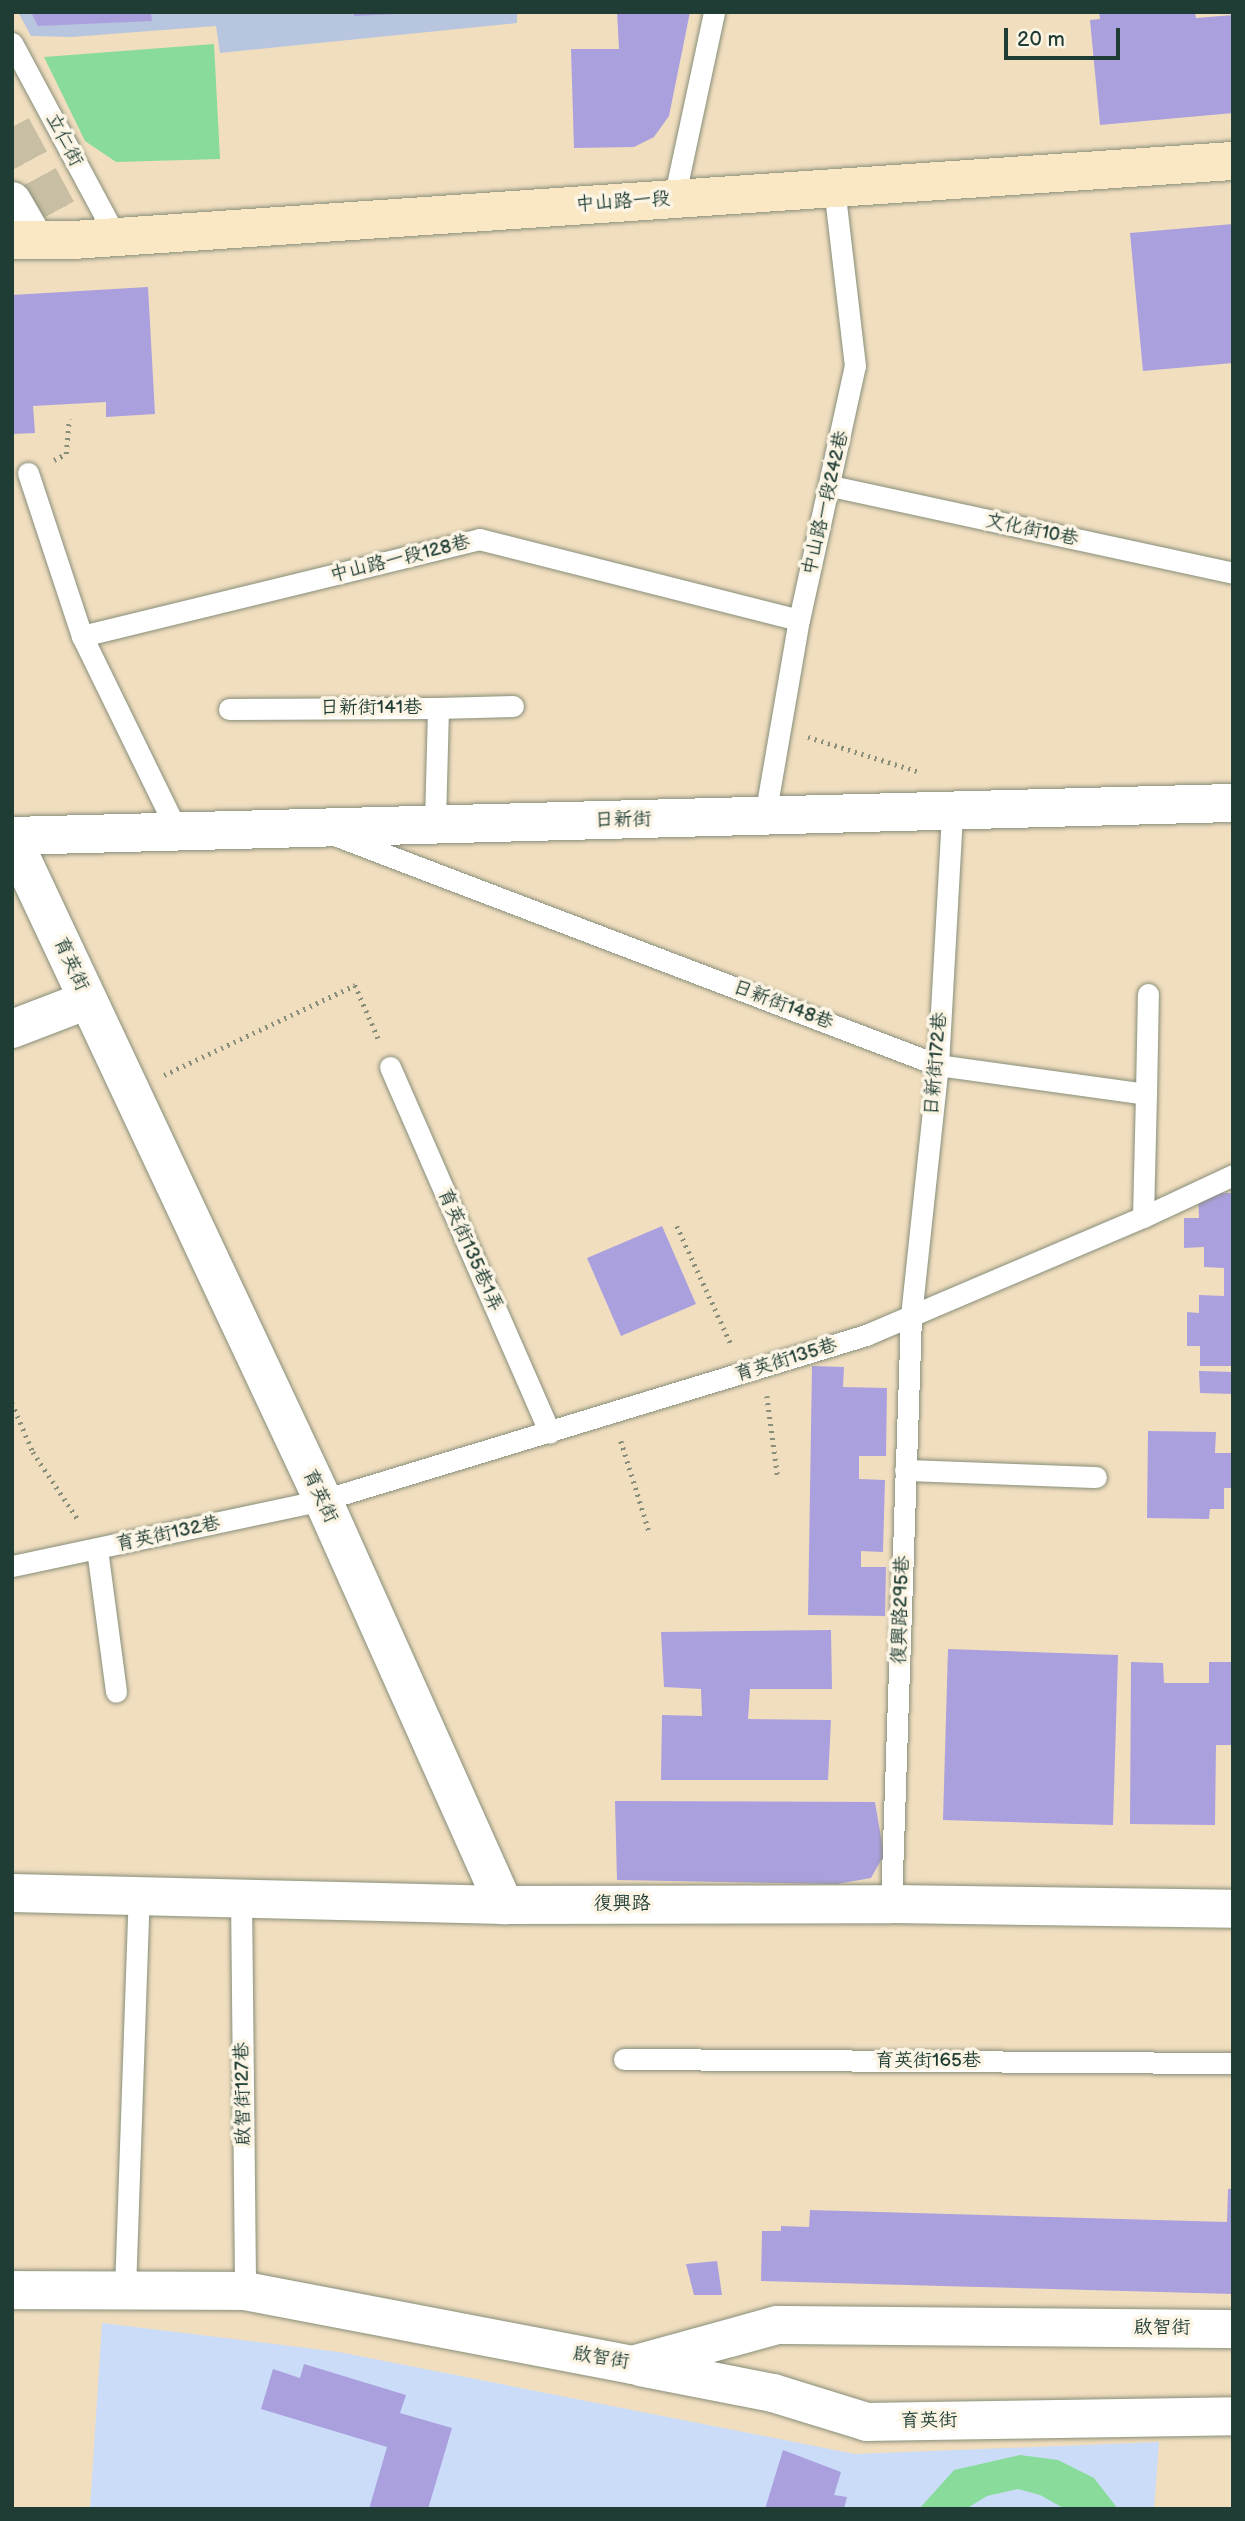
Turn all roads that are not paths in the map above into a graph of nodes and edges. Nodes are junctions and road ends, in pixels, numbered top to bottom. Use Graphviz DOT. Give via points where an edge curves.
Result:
graph roads {
  1 [pos="714,12"];
  2 [pos="12,43"];
  3 [pos="1233,161"];
  4 [pos="834,188"];
  5 [pos="674,199"];
  6 [pos="12,201"];
  7 [pos="116,237"];
  8 [pos="23,240"];
  9 [pos="28,473"];
  10 [pos="831,486"];
  11 [pos="1233,573"];
  12 [pos="799,620"];
  13 [pos="82,636"];
  14 [pos="513,706"];
  15 [pos="439,708"];
  16 [pos="229,709"];
  17 [pos="1233,803"];
  18 [pos="952,811"];
  19 [pos="765,816"];
  20 [pos="435,824"];
  21 [pos="316,827"];
  22 [pos="177,831"];
  23 [pos="12,837"];
  24 [pos="1148,994"];
  25 [pos="88,1000"];
  26 [pos="12,1030"];
  27 [pos="937,1065"];
  28 [pos="390,1067"];
  29 [pos="1146,1094"];
  30 [pos="1233,1175"];
  31 [pos="1143,1217"];
  32 [pos="911,1316"];
  33 [pos="550,1433"];
  34 [pos="905,1470"];
  35 [pos="1096,1477"];
  36 [pos="323,1500"];
  37 [pos="97,1549"];
  38 [pos="12,1566"];
  39 [pos="117,1692"];
  40 [pos="12,1893"];
  41 [pos="139,1895"];
  42 [pos="241,1897"];
  43 [pos="891,1904"];
  44 [pos="504,1905"];
  45 [pos="1233,1909"];
  46 [pos="624,2059"];
  47 [pos="1233,2063"];
  48 [pos="12,2290"];
  49 [pos="125,2290"];
  50 [pos="245,2291"];
  51 [pos="1233,2329"];
  52 [pos="632,2365"];
  53 [pos="1233,2416"];
  1 -- 5 [label="lane"];
  2 -- 7 [label="lane, 立仁街"];
  3 -- 4 [label="main road, 中山路一段"];
  4 -- 5 [label="main road, 中山路一段"];
  4 -- 10 [label="lane, 中山路一段242巷" via="855,366"];
  5 -- 7 [label="main road, 中山路一段"];
  6 -- 8 [label="street"];
  7 -- 8 [label="main road, 中山路一段"];
  9 -- 13 [label="lane"];
  10 -- 11 [label="lane, 文化街10巷"];
  10 -- 12 [label="lane, 中山路一段242巷"];
  12 -- 13 [label="lane, 中山路一段128巷" via="479,539"];
  12 -- 19 [label="lane, 中山路一段242巷"];
  13 -- 22 [label="lane"];
  14 -- 15 [label="lane"];
  15 -- 16 [label="lane, 日新街141巷"];
  15 -- 20 [label="lane, 日新街141巷"];
  17 -- 18 [label="street, 日新街"];
  18 -- 19 [label="street, 日新街"];
  18 -- 27 [label="lane, 日新街172巷"];
  19 -- 20 [label="street, 日新街"];
  20 -- 21 [label="street, 日新街"];
  21 -- 22 [label="street, 日新街"];
  21 -- 27 [label="lane, 日新街148巷"];
  22 -- 23 [label="street, 日新街"];
  23 -- 25 [label="street, 育英街"];
  24 -- 29 [label="lane"];
  25 -- 26 [label="street"];
  25 -- 36 [label="street, 育英街"];
  27 -- 29 [label="lane, 日新街148巷"];
  27 -- 32 [label="lane, 日新街172巷"];
  28 -- 33 [label="lane, 育英街135巷1弄"];
  29 -- 31 [label="lane"];
  30 -- 31 [label="lane, 育英街135巷"];
  31 -- 32 [label="lane, 育英街135巷"];
  32 -- 33 [label="lane, 育英街135巷" via="866,1335"];
  32 -- 34 [label="lane, 復興路295巷"];
  33 -- 36 [label="lane, 育英街135巷"];
  34 -- 35 [label="lane"];
  34 -- 43 [label="lane, 復興路295巷"];
  36 -- 37 [label="lane, 育英街132巷"];
  36 -- 44 [label="street, 育英街"];
  37 -- 38 [label="lane, 育英街132巷"];
  37 -- 39 [label="lane"];
  40 -- 41 [label="street, 復興路"];
  41 -- 42 [label="street, 復興路"];
  41 -- 49 [label="lane"];
  42 -- 44 [label="street, 復興路"];
  42 -- 50 [label="lane, 啟智街127巷"];
  43 -- 44 [label="street, 復興路"];
  43 -- 45 [label="street, 復興路"];
  46 -- 47 [label="lane, 育英街165巷"];
  48 -- 49 [label="street, 啟智街"];
  49 -- 50 [label="street, 啟智街"];
  50 -- 52 [label="street, 啟智街"];
  51 -- 52 [label="street, 啟智街" via="777,2325"];
  52 -- 53 [label="street, 育英街" via="773,2393 867,2421"];
}
